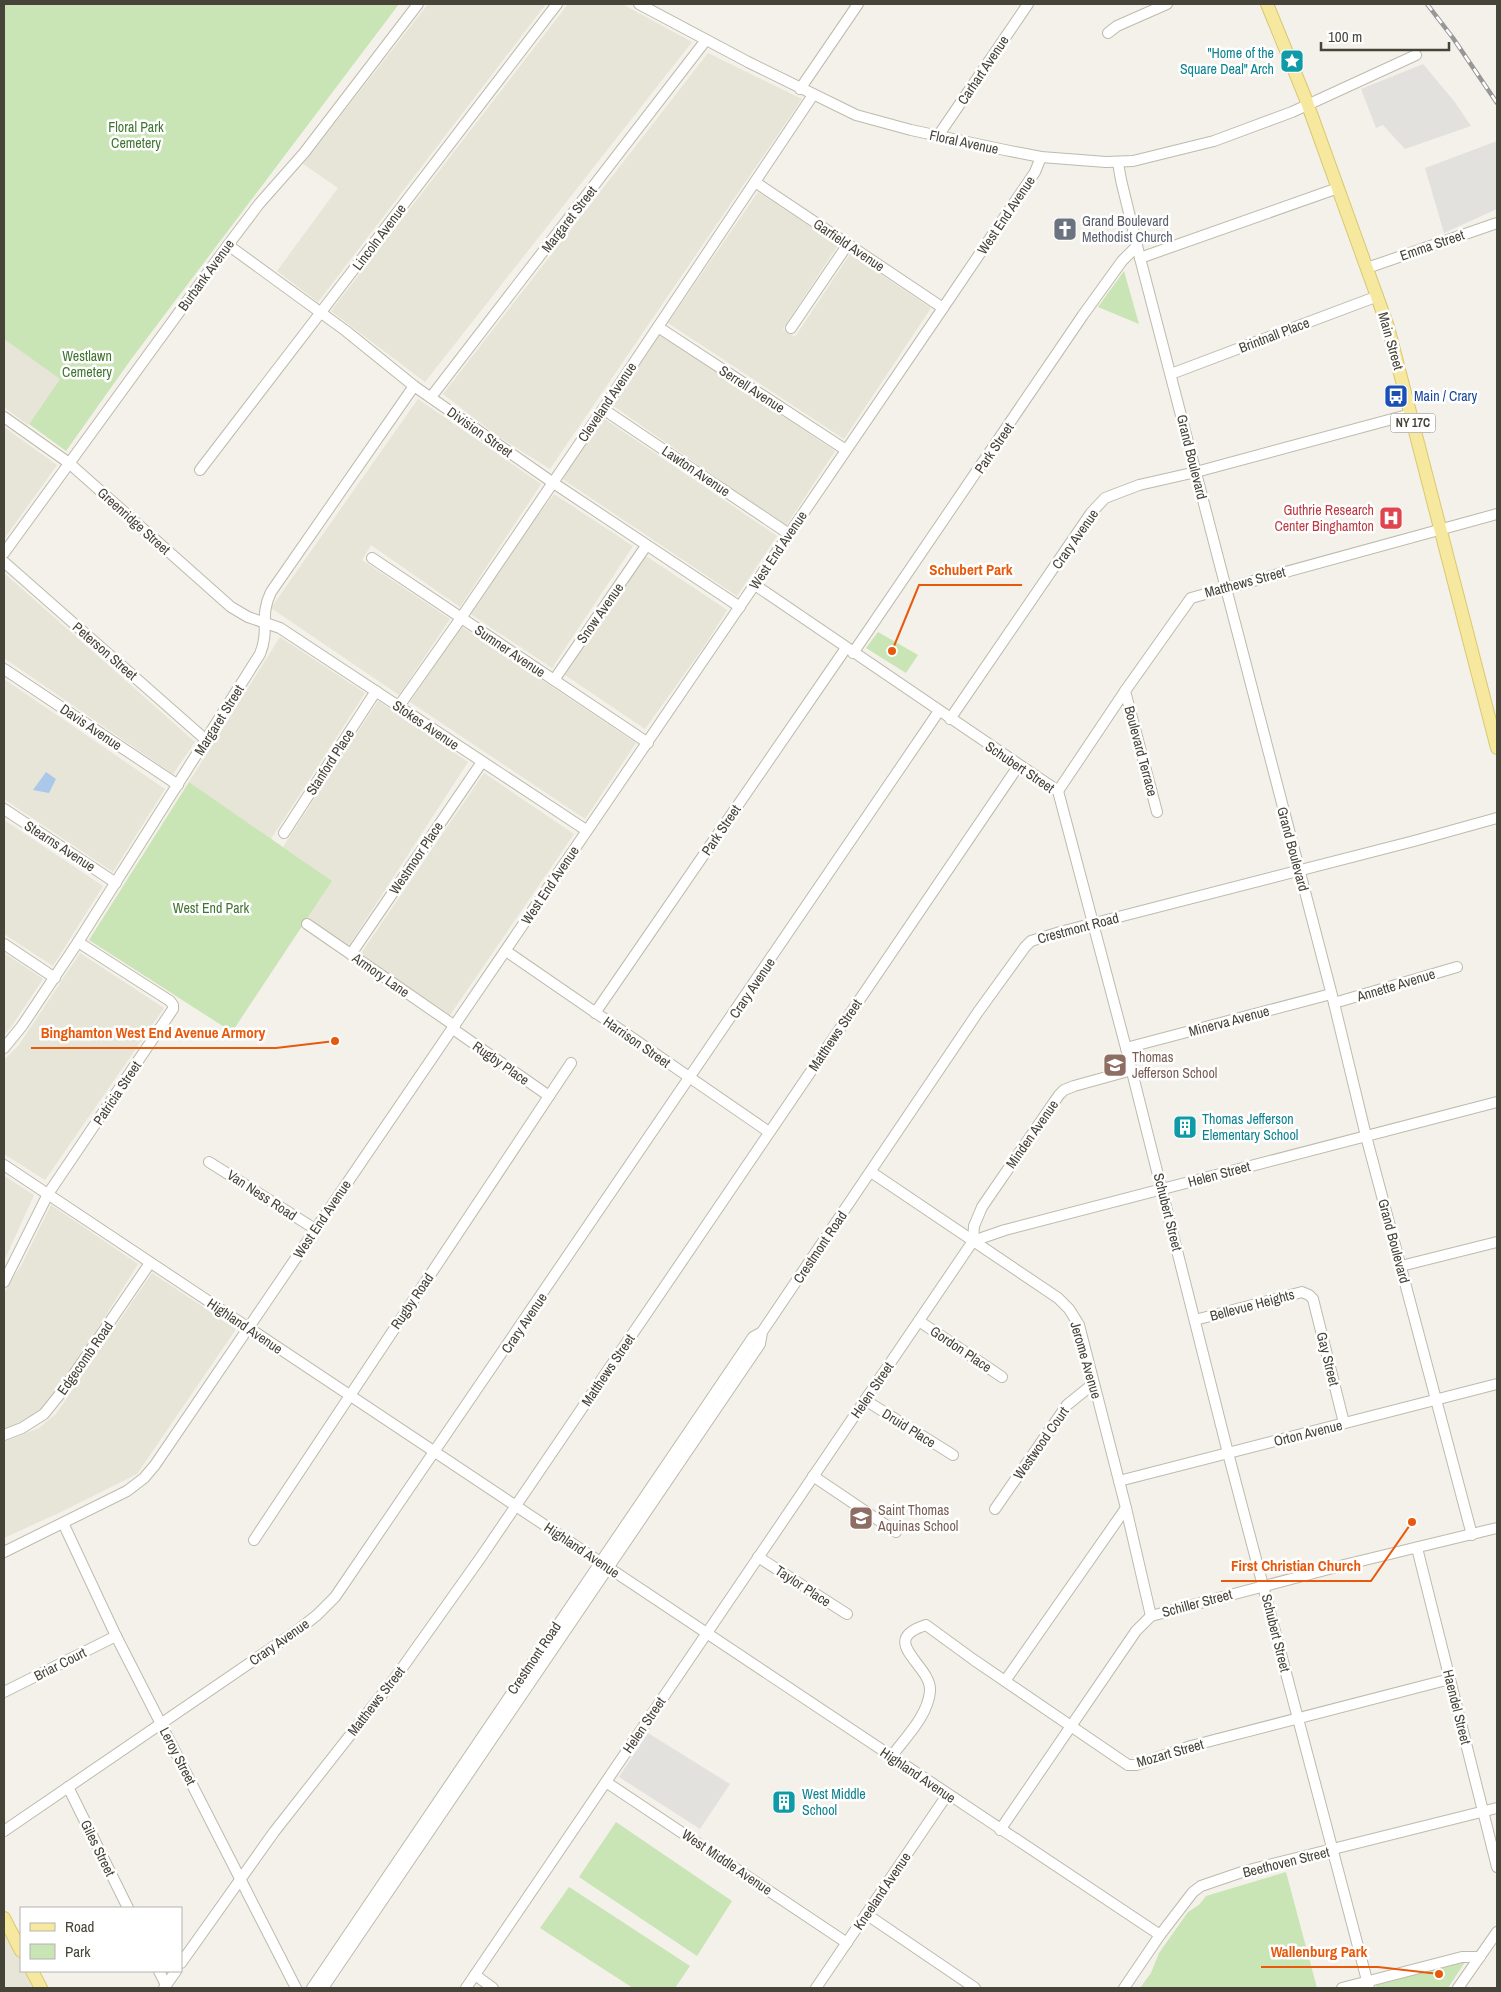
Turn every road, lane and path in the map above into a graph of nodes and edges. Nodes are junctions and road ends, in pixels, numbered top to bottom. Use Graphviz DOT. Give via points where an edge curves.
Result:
graph roads {
  1 [pos="418,4"];
  2 [pos="558,4"];
  3 [pos="639,4"];
  4 [pos="858,4"];
  5 [pos="1028,4"];
  6 [pos="1168,4"];
  7 [pos="1267,4"];
  8 [pos="1108,33"];
  9 [pos="706,40"];
  10 [pos="1416,56"];
  11 [pos="800,89"];
  12 [pos="813,95"];
  13 [pos="1308,105"];
  14 [pos="938,136"];
  15 [pos="1041,157"];
  16 [pos="1118,162"];
  17 [pos="755,182"];
  18 [pos="1338,188"];
  19 [pos="1497,223"];
  20 [pos="228,244"];
  21 [pos="848,244"];
  22 [pos="1137,246"];
  23 [pos="1140,258"];
  24 [pos="1368,268"];
  25 [pos="1378,296"];
  26 [pos="943,308"];
  27 [pos="321,313"];
  28 [pos="658,327"];
  29 [pos="791,328"];
  30 [pos="1171,374"];
  31 [pos="414,386"];
  32 [pos="431,398"];
  33 [pos="603,409"];
  34 [pos="1411,414"];
  35 [pos="4,417"];
  36 [pos="846,450"];
  37 [pos="69,463"];
  38 [pos="200,470"];
  39 [pos="1196,472"];
  40 [pos="552,482"];
  41 [pos="1497,514"];
  42 [pos="1441,530"];
  43 [pos="789,534"];
  44 [pos="646,546"];
  45 [pos="4,553"];
  46 [pos="372,558"];
  47 [pos="4,562"];
  48 [pos="755,585"];
  49 [pos="1225,587"];
  50 [pos="740,608"];
  51 [pos="461,618"];
  52 [pos="265,622"];
  53 [pos="850,650"];
  54 [pos="4,669"];
  55 [pos="554,680"];
  56 [pos="376,691"];
  57 [pos="1125,691"];
  58 [pos="399,706"];
  59 [pos="939,712"];
  60 [pos="950,719"];
  61 [pos="206,740"];
  62 [pos="648,743"];
  63 [pos="1497,748"];
  64 [pos="482,762"];
  65 [pos="1019,765"];
  66 [pos="178,785"];
  67 [pos="1058,791"];
  68 [pos="4,810"];
  69 [pos="1157,812"];
  70 [pos="1497,818"];
  71 [pos="586,830"];
  72 [pos="284,833"];
  73 [pos="1299,871"];
  74 [pos="116,883"];
  75 [pos="307,924"];
  76 [pos="1093,924"];
  77 [pos="78,942"];
  78 [pos="4,944"];
  79 [pos="506,951"];
  80 [pos="351,954"];
  81 [pos="1457,967"];
  82 [pos="55,978"];
  83 [pos="1333,999"];
  84 [pos="595,1012"];
  85 [pos="454,1028"];
  86 [pos="4,1048"];
  87 [pos="1126,1048"];
  88 [pos="571,1063"];
  89 [pos="1132,1070"];
  90 [pos="690,1078"];
  91 [pos="549,1096"];
  92 [pos="1497,1102"];
  93 [pos="769,1132"];
  94 [pos="1366,1136"];
  95 [pos="210,1162"];
  96 [pos="4,1165"];
  97 [pos="871,1172"];
  98 [pos="1163,1189"];
  99 [pos="48,1194"];
  100 [pos="315,1229"];
  101 [pos="974,1241"];
  102 [pos="1497,1242"];
  103 [pos="150,1263"];
  104 [pos="1401,1266"];
  105 [pos="4,1282"];
  106 [pos="1309,1295"];
  107 [pos="1195,1320"];
  108 [pos="919,1321"];
  109 [pos="248,1328"];
  110 [pos="762,1332"];
  111 [pos="1002,1377"];
  112 [pos="1093,1384"];
  113 [pos="1497,1384"];
  114 [pos="349,1396"];
  115 [pos="865,1400"];
  116 [pos="1436,1400"];
  117 [pos="1344,1424"];
  118 [pos="4,1435"];
  119 [pos="435,1453"];
  120 [pos="1228,1453"];
  121 [pos="953,1455"];
  122 [pos="813,1476"];
  123 [pos="1119,1481"];
  124 [pos="515,1506"];
  125 [pos="1126,1508"];
  126 [pos="995,1509"];
  127 [pos="63,1523"];
  128 [pos="1497,1528"];
  129 [pos="896,1532"];
  130 [pos="1472,1534"];
  131 [pos="254,1540"];
  132 [pos="1417,1548"];
  133 [pos="4,1552"];
  134 [pos="758,1557"];
  135 [pos="599,1562"];
  136 [pos="608,1568"];
  137 [pos="1264,1586"];
  138 [pos="847,1614"];
  139 [pos="1151,1616"];
  140 [pos="706,1632"];
  141 [pos="116,1636"];
  142 [pos="527,1679"];
  143 [pos="1450,1679"];
  144 [pos="1005,1681"];
  145 [pos="4,1692"];
  146 [pos="1298,1719"];
  147 [pos="161,1723"];
  148 [pos="1069,1726"];
  149 [pos="891,1757"];
  150 [pos="606,1782"];
  151 [pos="456,1784"];
  152 [pos="68,1788"];
  153 [pos="947,1795"];
  154 [pos="1497,1808"];
  155 [pos="1484,1812"];
  156 [pos="1000,1830"];
  157 [pos="4,1831"];
  158 [pos="1333,1850"];
  159 [pos="1497,1867"];
  160 [pos="239,1880"];
  161 [pos="128,1907"];
  162 [pos="866,1914"];
  163 [pos="4,1918"];
  164 [pos="1497,1932"];
  165 [pos="1160,1936"];
  166 [pos="847,1943"];
  167 [pos="20,1949"];
  168 [pos="1480,1957"];
  169 [pos="182,1962"];
  170 [pos="33,1972"];
  171 [pos="159,1972"];
  172 [pos="175,1972"];
  173 [pos="475,1975"];
  174 [pos="1368,1985"];
  175 [pos="165,1987"];
  176 [pos="972,1987"];
  177 [pos="41,1988"];
  178 [pos="296,1988"];
  179 [pos="312,1988"];
  180 [pos="323,1988"];
  181 [pos="466,1988"];
  182 [pos="493,1988"];
  183 [pos="816,1988"];
  184 [pos="1124,1988"];
  185 [pos="1342,1988"];
  186 [pos="1458,1988"];
  1 -- 20 [label="street, Burbank Avenue" via="304,153"];
  2 -- 27 [label="street, Lincoln Avenue"];
  3 -- 9 [label="street, Floral Avenue"];
  4 -- 11 [label="street"];
  5 -- 14 [label="street, Carhart Avenue"];
  6 -- 8 [label="street"];
  7 -- 13 [label="main road, Main Street / NY 17C"];
  9 -- 11 [label="street, Floral Avenue"];
  9 -- 32 [label="street, Margaret Street"];
  10 -- 13 [label="street, Floral Avenue"];
  11 -- 12 [label="street, Floral Avenue"];
  12 -- 14 [label="street, Floral Avenue" via="856,115"];
  12 -- 17 [label="street, Cleveland Avenue"];
  13 -- 16 [label="street, Floral Avenue" via="1214,141"];
  13 -- 18 [label="main road, Main Street / NY 17C"];
  14 -- 15 [label="street, Floral Avenue"];
  15 -- 16 [label="street, Floral Avenue"];
  15 -- 26 [label="street, West End Avenue" via="1035,172"];
  16 -- 22 [label="street, Grand Boulevard"];
  17 -- 21 [label="street, Garfield Avenue"];
  17 -- 28 [label="street, Cleveland Avenue"];
  18 -- 23 [label="street"];
  18 -- 24 [label="main road, Main Street / NY 17C"];
  19 -- 24 [label="street, Emma Street"];
  20 -- 27 [label="street, Division Street"];
  20 -- 37 [label="street, Burbank Avenue"];
  21 -- 26 [label="street, Garfield Avenue"];
  21 -- 29 [label="street"];
  22 -- 23 [label="street, Grand Boulevard"];
  22 -- 53 [label="street, Park Street" via="1122,261 1083,315"];
  23 -- 30 [label="street, Grand Boulevard"];
  24 -- 25 [label="main road, Main Street / NY 17C"];
  25 -- 30 [label="street, Brintnall Place"];
  25 -- 34 [label="main road, Main Street / NY 17C"];
  26 -- 36 [label="street, West End Avenue"];
  27 -- 31 [label="street, Division Street"];
  27 -- 38 [label="street, Lincoln Avenue"];
  28 -- 33 [label="street, Cleveland Avenue"];
  28 -- 36 [label="street, Serrell Avenue"];
  30 -- 39 [label="street, Grand Boulevard"];
  31 -- 32 [label="street, Division Street"];
  31 -- 52 [label="street, Margaret Street" via="272,592 264,611"];
  32 -- 40 [label="street, Division Street"];
  33 -- 40 [label="street, Cleveland Avenue"];
  33 -- 43 [label="street, Lawton Avenue"];
  34 -- 39 [label="street, Crary Avenue"];
  34 -- 42 [label="main road, Main Street / NY 17C"];
  35 -- 37 [label="street, Greenridge Street"];
  36 -- 43 [label="street, West End Avenue"];
  37 -- 45 [label="street, Burbank Avenue"];
  37 -- 52 [label="street, Greenridge Street" via="231,607"];
  39 -- 49 [label="street, Grand Boulevard"];
  39 -- 60 [label="street, Crary Avenue" via="1139,485 1099,503"];
  40 -- 44 [label="street, Division Street"];
  40 -- 51 [label="street, Cleveland Avenue"];
  41 -- 42 [label="street, Matthews Street"];
  42 -- 49 [label="street, Matthews Street"];
  42 -- 63 [label="main road, Main Street / NY 17C"];
  43 -- 48 [label="street, West End Avenue"];
  44 -- 50 [label="street, Division Street"];
  44 -- 55 [label="street, Snow Avenue"];
  46 -- 51 [label="street, Sumner Avenue"];
  47 -- 61 [label="street, Peterson Street"];
  48 -- 50 [label="street, West End Avenue"];
  48 -- 53 [label="street, Schubert Street"];
  49 -- 57 [label="street, Matthews Street" via="1196,595 1187,602"];
  49 -- 73 [label="street, Grand Boulevard"];
  50 -- 62 [label="street, West End Avenue"];
  51 -- 55 [label="street, Sumner Avenue"];
  51 -- 58 [label="street, Cleveland Avenue"];
  52 -- 56 [label="street, Stokes Avenue" via="280,628"];
  52 -- 61 [label="street, Margaret Street" via="265,642 260,654"];
  53 -- 59 [label="street, Schubert Street"];
  53 -- 84 [label="street, Park Street"];
  54 -- 66 [label="street, Davis Avenue"];
  55 -- 62 [label="street, Sumner Avenue"];
  56 -- 58 [label="street, Stokes Avenue"];
  56 -- 72 [label="street, Stanford Place"];
  57 -- 67 [label="street, Matthews Street"];
  57 -- 69 [label="street, Boulevard Terrace"];
  58 -- 64 [label="street, Stokes Avenue"];
  59 -- 60 [label="street, Schubert Street"];
  59 -- 90 [label="street, Crary Avenue"];
  60 -- 65 [label="street, Schubert Street"];
  61 -- 66 [label="street, Margaret Street"];
  62 -- 71 [label="street, West End Avenue"];
  64 -- 71 [label="street, Stokes Avenue"];
  64 -- 80 [label="street, Westmoor Place"];
  65 -- 67 [label="street, Schubert Street"];
  65 -- 93 [label="street, Matthews Street"];
  66 -- 74 [label="street, Margaret Street"];
  67 -- 76 [label="street, Schubert Street"];
  68 -- 74 [label="street, Stearns Avenue"];
  70 -- 73 [label="street, Crestmont Road"];
  71 -- 79 [label="street, West End Avenue"];
  73 -- 76 [label="street, Crestmont Road"];
  73 -- 83 [label="street, Grand Boulevard"];
  74 -- 77 [label="street, Margaret Street"];
  75 -- 80 [label="street, Armory Lane"];
  76 -- 87 [label="street, Schubert Street"];
  76 -- 97 [label="street, Crestmont Road" via="1031,941 1025,947"];
  77 -- 82 [label="street, Margaret Street"];
  77 -- 99 [label="street, Patricia Street" via="170,1001 173,1008"];
  78 -- 82 [label="street"];
  79 -- 84 [label="street, Harrison Street"];
  79 -- 85 [label="street, West End Avenue"];
  80 -- 85 [label="street, Armory Lane"];
  81 -- 83 [label="street, Annette Avenue"];
  82 -- 86 [label="street, Margaret Street"];
  83 -- 87 [label="street, Minerva Avenue"];
  83 -- 94 [label="street, Grand Boulevard"];
  84 -- 90 [label="street, Harrison Street"];
  85 -- 91 [label="street, Rugby Place"];
  85 -- 100 [label="street, West End Avenue"];
  87 -- 89 [label="street, Schubert Street"];
  88 -- 91 [label="street, Rugby Road"];
  89 -- 98 [label="street, Schubert Street"];
  89 -- 101 [label="street, Minden Avenue" via="1074,1086 1059,1095 982,1207 974,1226"];
  90 -- 93 [label="street, Harrison Street"];
  90 -- 119 [label="street, Crary Avenue"];
  91 -- 114 [label="street, Rugby Road"];
  92 -- 94 [label="street, Helen Street"];
  93 -- 124 [label="street, Matthews Street"];
  94 -- 98 [label="street, Helen Street"];
  94 -- 104 [label="street, Grand Boulevard"];
  95 -- 100 [label="street, Van Ness Road"];
  96 -- 99 [label="street, Highland Avenue"];
  97 -- 101 [label="street, Jerome Avenue"];
  97 -- 110 [label="street, Crestmont Road"];
  98 -- 101 [label="street, Helen Street"];
  98 -- 107 [label="street, Schubert Street"];
  99 -- 103 [label="street, Highland Avenue"];
  99 -- 105 [label="street, Patricia Street"];
  100 -- 109 [label="street, West End Avenue"];
  101 -- 108 [label="street, Helen Street"];
  101 -- 112 [label="street, Jerome Avenue" via="1058,1298 1069,1309 1079,1325"];
  102 -- 104 [label="street"];
  103 -- 109 [label="street, Highland Avenue"];
  103 -- 118 [label="street, Edgecomb Road" via="44,1414"];
  104 -- 116 [label="street, Grand Boulevard"];
  106 -- 107 [label="street, Bellevue Heights" via="1302,1292"];
  106 -- 117 [label="street, Gay Street" via="1313,1299"];
  107 -- 120 [label="street, Schubert Street"];
  108 -- 111 [label="street, Gordon Place"];
  108 -- 115 [label="street, Helen Street"];
  109 -- 114 [label="street, Highland Avenue"];
  109 -- 127 [label="street, West End Avenue" via="144,1478"];
  110 -- 135 [label="street, Crestmont Road" via="753,1338"];
  110 -- 136 [label="street, Crestmont Road" via="760,1344"];
  112 -- 123 [label="street, Jerome Avenue"];
  112 -- 126 [label="street, Westwood Court" via="1067,1405"];
  113 -- 116 [label="street, Orton Avenue"];
  114 -- 119 [label="street, Highland Avenue"];
  114 -- 131 [label="street, Rugby Road"];
  115 -- 121 [label="street, Druid Place"];
  115 -- 122 [label="street, Helen Street"];
  116 -- 117 [label="street, Orton Avenue"];
  116 -- 130 [label="street, Grand Boulevard"];
  117 -- 120 [label="street, Orton Avenue"];
  119 -- 124 [label="street, Highland Avenue"];
  119 -- 147 [label="street, Crary Avenue" via="343,1586 317,1615"];
  120 -- 123 [label="street, Orton Avenue"];
  120 -- 137 [label="street, Schubert Street"];
  122 -- 129 [label="street"];
  122 -- 134 [label="street, Helen Street"];
  123 -- 125 [label="street, Jerome Avenue"];
  124 -- 135 [label="street, Highland Avenue"];
  124 -- 160 [label="street, Matthews Street" via="395,1678"];
  125 -- 139 [label="street, Jerome Avenue"];
  125 -- 144 [label="street"];
  127 -- 133 [label="street, West End Avenue"];
  127 -- 141 [label="street, Leroy Street"];
  128 -- 130 [label="street, Schiller Street"];
  130 -- 132 [label="street, Schiller Street"];
  132 -- 137 [label="street, Schiller Street"];
  132 -- 143 [label="street, Haendel Street"];
  134 -- 138 [label="street, Taylor Place"];
  134 -- 140 [label="street, Helen Street"];
  135 -- 136 [label="street, Highland Avenue"];
  135 -- 142 [label="street, Crestmont Road"];
  136 -- 140 [label="street, Highland Avenue"];
  136 -- 142 [label="street, Crestmont Road"];
  137 -- 139 [label="street, Schiller Street"];
  137 -- 146 [label="street, Schubert Street"];
  139 -- 148 [label="street, Schiller Street" via="1136,1630"];
  140 -- 149 [label="street, Highland Avenue"];
  140 -- 150 [label="street, Helen Street"];
  141 -- 145 [label="street, Briar Court"];
  141 -- 147 [label="street, Leroy Street"];
  142 -- 151 [label="street, Crestmont Road"];
  143 -- 146 [label="street, Mozart Street"];
  143 -- 155 [label="street, Haendel Street"];
  144 -- 148 [label="street, Mozart Street"];
  144 -- 149 [label="street, Mozart Street" via="926,1625 912,1629 907,1636 907,1651 925,1675 930,1689 923,1712"];
  146 -- 148 [label="street, Mozart Street" via="1191,1746 1136,1765 1128,1765"];
  146 -- 158 [label="street, Schubert Street"];
  147 -- 152 [label="street, Crary Avenue"];
  147 -- 160 [label="street, Leroy Street"];
  148 -- 156 [label="street, Schiller Street"];
  149 -- 153 [label="street, Highland Avenue"];
  150 -- 166 [label="street, West Middle Avenue"];
  150 -- 173 [label="street, Helen Street"];
  151 -- 179 [label="street, Crestmont Road"];
  151 -- 180 [label="street, Crestmont Road"];
  152 -- 157 [label="street, Crary Avenue"];
  152 -- 161 [label="street, Giles Street"];
  153 -- 156 [label="street, Highland Avenue"];
  153 -- 162 [label="street, Kneeland Avenue"];
  154 -- 155 [label="street, Beethoven Street"];
  155 -- 158 [label="street, Beethoven Street"];
  155 -- 159 [label="street, Haendel Street"];
  156 -- 165 [label="street, Highland Avenue"];
  158 -- 165 [label="street, Beethoven Street" via="1245,1871 1201,1886"];
  158 -- 174 [label="street, Schubert Street"];
  160 -- 169 [label="street, Matthews Street"];
  160 -- 178 [label="street, Leroy Street"];
  162 -- 166 [label="street, Kneeland Avenue"];
  162 -- 176 [label="street"];
  163 -- 167 [label="main road"];
  164 -- 168 [label="street"];
  165 -- 184 [label="street, Beethoven Street"];
  166 -- 183 [label="street, Kneeland Avenue"];
  168 -- 174 [label="street" via="1462,1958"];
  168 -- 186 [label="street"];
  170 -- 177 [label="main road"];
  171 -- 175 [label="street"];
  172 -- 175 [label="street"];
  173 -- 181 [label="street, Helen Street"];
  173 -- 182 [label="street"];
  174 -- 185 [label="street"];
}
